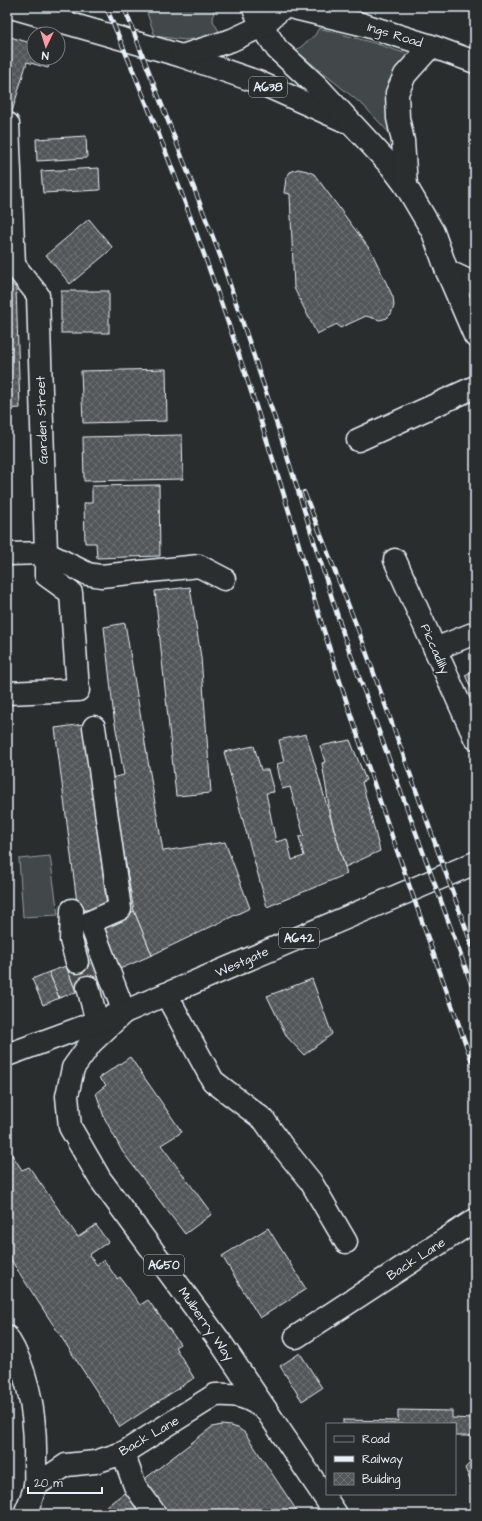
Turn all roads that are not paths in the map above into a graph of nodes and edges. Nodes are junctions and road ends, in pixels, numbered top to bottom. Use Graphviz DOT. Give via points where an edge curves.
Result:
graph roads {
  1 [pos="11,7"];
  2 [pos="283,7"];
  3 [pos="290,7"];
  4 [pos="356,7"];
  5 [pos="258,17"];
  6 [pos="388,33"];
  7 [pos="431,46"];
  8 [pos="182,56"];
  9 [pos="475,62"];
  10 [pos="8,124"];
  11 [pos="351,124"];
  12 [pos="406,186"];
  13 [pos="10,264"];
  14 [pos="447,271"];
  15 [pos="475,284"];
  16 [pos="475,336"];
  17 [pos="475,387"];
  18 [pos="358,440"];
  19 [pos="46,553"];
  20 [pos="7,554"];
  21 [pos="395,560"];
  22 [pos="224,579"];
  23 [pos="475,633"];
  24 [pos="435,649"];
  25 [pos="7,693"];
  26 [pos="94,727"];
  27 [pos="475,738"];
  28 [pos="475,863"];
  29 [pos="68,920"];
  30 [pos="78,962"];
  31 [pos="88,987"];
  32 [pos="166,994"];
  33 [pos="124,1012"];
  34 [pos="97,1022"];
  35 [pos="7,1055"];
  36 [pos="475,1220"];
  37 [pos="346,1242"];
  38 [pos="296,1337"];
  39 [pos="8,1343"];
  40 [pos="266,1410"];
  41 [pos="123,1453"];
  42 [pos="35,1486"];
  43 [pos="25,1514"];
  44 [pos="155,1514"];
  45 [pos="336,1514"];
  1 -- 8 [label="main road, A638"];
  2 -- 5 [label="main road"];
  3 -- 6 [label="main road, Ings Road"];
  4 -- 6 [label="main road"];
  5 -- 8 [label="main road" via="232,40"];
  5 -- 11 [label="main road, A638" via="277,49 317,86"];
  6 -- 7 [label="main road, Ings Road"];
  7 -- 9 [label="main road, Ings Road"];
  7 -- 12 [label="main road, A638" via="405,75 397,92"];
  8 -- 11 [label="main road, A638" via="258,82"];
  10 -- 13 [label="main road"];
  11 -- 12 [label="main road, A638" via="391,166"];
  12 -- 14 [label="main road, A638" via="432,232"];
  13 -- 19 [label="main road, Garden Street" via="38,295 34,435 36,482"];
  14 -- 15 [label="main road"];
  14 -- 16 [label="main road, A638"];
  17 -- 18 [label="main road"];
  19 -- 20 [label="main road"];
  19 -- 22 [label="main road" via="88,574 101,576 199,566"];
  19 -- 25 [label="main road, Garden Street" via="44,579 71,593 78,690"];
  21 -- 24 [label="main road, Piccadilly"];
  23 -- 24 [label="main road"];
  24 -- 27 [label="main road, Piccadilly"];
  26 -- 33 [label="main road" via="120,909 90,922"];
  28 -- 32 [label="main road, Westgate / A642"];
  29 -- 30 [label="main road"];
  31 -- 34 [label="main road"];
  32 -- 33 [label="main road, Westgate / A642"];
  32 -- 37 [label="main road" via="213,1081 264,1120 311,1182"];
  33 -- 34 [label="main road, Westgate / A642"];
  33 -- 40 [label="main road, Mulberry Way / A650" via="91,1043 73,1068 67,1096 70,1127 100,1178 221,1343"];
  34 -- 35 [label="main road, Westgate / A642"];
  36 -- 38 [label="main road, Back Lane"];
  39 -- 42 [label="main road" via="16,1352 26,1379 33,1411"];
  40 -- 41 [label="main road, Back Lane" via="251,1400 232,1394 215,1395"];
  40 -- 45 [label="main road, Mulberry Way / A650"];
  41 -- 42 [label="main road, Back Lane" via="95,1462 66,1465"];
  41 -- 44 [label="main road" via="135,1486"];
  42 -- 43 [label="main road"];
}
